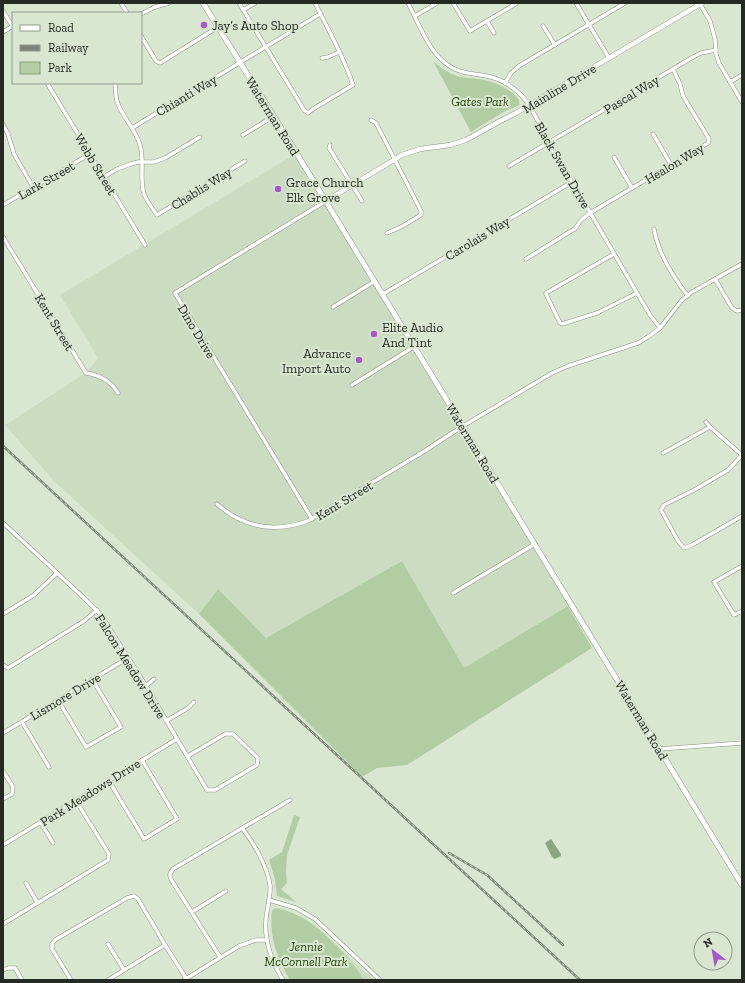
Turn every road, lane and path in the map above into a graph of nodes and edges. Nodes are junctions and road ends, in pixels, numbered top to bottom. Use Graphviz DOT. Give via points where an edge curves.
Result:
graph roads {
  1 [pos="120,3"];
  2 [pos="169,3"];
  3 [pos="203,3"];
  4 [pos="239,3"];
  5 [pos="255,3"];
  6 [pos="314,3"];
  7 [pos="408,3"];
  8 [pos="437,3"];
  9 [pos="453,3"];
  10 [pos="517,3"];
  11 [pos="576,3"];
  12 [pos="625,3"];
  13 [pos="701,4"];
  14 [pos="243,10"];
  15 [pos="3,11"];
  16 [pos="126,12"];
  17 [pos="142,14"];
  18 [pos="320,14"];
  19 [pos="415,16"];
  20 [pos="487,21"];
  21 [pos="589,24"];
  22 [pos="12,25"];
  23 [pos="543,26"];
  24 [pos="218,27"];
  25 [pos="12,28"];
  26 [pos="3,32"];
  27 [pos="494,33"];
  28 [pos="142,38"];
  29 [pos="554,45"];
  30 [pos="265,47"];
  31 [pos="716,50"];
  32 [pos="339,52"];
  33 [pos="322,58"];
  34 [pos="609,58"];
  35 [pos="240,62"];
  36 [pos="673,69"];
  37 [pos="742,75"];
  38 [pos="505,82"];
  39 [pos="730,82"];
  40 [pos="48,84"];
  41 [pos="115,84"];
  42 [pos="742,102"];
  43 [pos="529,106"];
  44 [pos="274,116"];
  45 [pos="371,120"];
  46 [pos="3,124"];
  47 [pos="132,128"];
  48 [pos="652,134"];
  49 [pos="243,135"];
  50 [pos="200,137"];
  51 [pos="549,143"];
  52 [pos="330,145"];
  53 [pos="90,154"];
  54 [pos="614,157"];
  55 [pos="395,159"];
  56 [pos="245,161"];
  57 [pos="142,162"];
  58 [pos="671,165"];
  59 [pos="510,166"];
  60 [pos="104,177"];
  61 [pos="572,182"];
  62 [pos="352,185"];
  63 [pos="33,187"];
  64 [pos="632,188"];
  65 [pos="326,201"];
  66 [pos="362,201"];
  67 [pos="3,205"];
  68 [pos="590,213"];
  69 [pos="654,229"];
  70 [pos="387,233"];
  71 [pos="3,237"];
  72 [pos="145,244"];
  73 [pos="614,254"];
  74 [pos="526,259"];
  75 [pos="742,264"];
  76 [pos="715,279"];
  77 [pos="374,281"];
  78 [pos="637,293"];
  79 [pos="383,294"];
  80 [pos="688,296"];
  81 [pos="333,308"];
  82 [pos="742,310"];
  83 [pos="660,328"];
  84 [pos="414,346"];
  85 [pos="352,385"];
  86 [pos="118,393"];
  87 [pos="706,422"];
  88 [pos="463,426"];
  89 [pos="710,427"];
  90 [pos="663,453"];
  91 [pos="742,455"];
  92 [pos="217,504"];
  93 [pos="742,516"];
  94 [pos="312,519"];
  95 [pos="3,523"];
  96 [pos="7,527"];
  97 [pos="3,532"];
  98 [pos="535,544"];
  99 [pos="742,566"];
  100 [pos="57,573"];
  101 [pos="453,593"];
  102 [pos="97,610"];
  103 [pos="742,611"];
  104 [pos="3,614"];
  105 [pos="128,658"];
  106 [pos="3,665"];
  107 [pos="92,679"];
  108 [pos="154,679"];
  109 [pos="146,686"];
  110 [pos="58,700"];
  111 [pos="194,702"];
  112 [pos="166,721"];
  113 [pos="22,722"];
  114 [pos="3,734"];
  115 [pos="177,739"];
  116 [pos="742,743"];
  117 [pos="659,749"];
  118 [pos="188,756"];
  119 [pos="142,760"];
  120 [pos="50,767"];
  121 [pos="3,771"];
  122 [pos="109,781"];
  123 [pos="3,799"];
  124 [pos="290,800"];
  125 [pos="76,801"];
  126 [pos="40,823"];
  127 [pos="242,828"];
  128 [pos="53,843"];
  129 [pos="3,845"];
  130 [pos="26,883"];
  131 [pos="742,885"];
  132 [pos="226,891"];
  133 [pos="269,900"];
  134 [pos="37,902"];
  135 [pos="192,912"];
  136 [pos="3,924"];
  137 [pos="267,940"];
  138 [pos="108,944"];
  139 [pos="164,945"];
  140 [pos="220,957"];
  141 [pos="3,970"];
  142 [pos="124,970"];
  143 [pos="185,979"];
  144 [pos="22,980"];
  145 [pos="71,980"];
  146 [pos="108,980"];
  147 [pos="283,980"];
  148 [pos="380,980"];
  1 -- 16 [label="street"];
  2 -- 17 [label="street"];
  3 -- 24 [label="main road, Waterman Road"];
  4 -- 14 [label="street"];
  5 -- 14 [label="street"];
  6 -- 18 [label="street"];
  7 -- 19 [label="street, Black Swan Drive"];
  8 -- 19 [label="street"];
  9 -- 20 [label="street" via="470,31"];
  10 -- 20 [label="street"];
  11 -- 21 [label="street"];
  12 -- 21 [label="street"];
  13 -- 31 [label="street" via="710,22"];
  13 -- 34 [label="street, Mainline Drive"];
  14 -- 30 [label="street"];
  15 -- 22 [label="street"];
  18 -- 30 [label="street, Chianti Way"];
  18 -- 32 [label="street"];
  19 -- 38 [label="street, Black Swan Drive" via="433,52 444,63 464,73 492,77"];
  20 -- 27 [label="street"];
  21 -- 29 [label="street"];
  21 -- 34 [label="street"];
  23 -- 29 [label="street"];
  24 -- 28 [label="street" via="160,63 156,61"];
  24 -- 35 [label="main road, Waterman Road"];
  25 -- 26 [label="street"];
  29 -- 38 [label="street" via="515,69"];
  30 -- 32 [label="street" via="308,113 353,85"];
  30 -- 35 [label="street, Chianti Way"];
  31 -- 36 [label="street, Pascal Way" via="702,53"];
  31 -- 39 [label="street" via="719,63"];
  32 -- 33 [label="street"];
  34 -- 43 [label="street, Mainline Drive"];
  35 -- 44 [label="main road, Waterman Road"];
  35 -- 47 [label="street, Chianti Way"];
  36 -- 51 [label="street, Pascal Way"];
  36 -- 58 [label="street, Healon Way" via="683,96 708,138 708,143"];
  37 -- 39 [label="street"];
  38 -- 43 [label="street, Black Swan Drive" via="517,91"];
  39 -- 42 [label="street"];
  40 -- 53 [label="street, Webb Street"];
  41 -- 47 [label="street" via="118,105"];
  43 -- 51 [label="street, Black Swan Drive"];
  43 -- 55 [label="street, Mainline Drive" via="466,140 420,149"];
  44 -- 49 [label="street"];
  44 -- 65 [label="main road, Waterman Road"];
  45 -- 55 [label="street" via="376,123"];
  46 -- 63 [label="street" via="14,154"];
  47 -- 57 [label="street" via="140,144"];
  48 -- 58 [label="street"];
  50 -- 57 [label="street" via="165,158 154,162"];
  51 -- 59 [label="street, Pascal Way"];
  51 -- 61 [label="street, Black Swan Drive"];
  52 -- 62 [label="street" via="329,148"];
  53 -- 60 [label="street, Webb Street"];
  53 -- 63 [label="street, Lark Street"];
  54 -- 64 [label="street"];
  55 -- 62 [label="street, Mainline Drive"];
  55 -- 70 [label="street" via="421,210 421,215"];
  56 -- 57 [label="street, Chablis Way" via="157,215 146,199 142,185"];
  57 -- 60 [label="street" via="124,166"];
  58 -- 64 [label="street, Healon Way"];
  60 -- 72 [label="street, Webb Street"];
  61 -- 68 [label="street, Black Swan Drive"];
  61 -- 79 [label="street, Carolais Way"];
  62 -- 65 [label="street, Mainline Drive"];
  62 -- 66 [label="street"];
  63 -- 67 [label="street, Lark Street"];
  64 -- 68 [label="street, Healon Way"];
  65 -- 77 [label="main road, Waterman Road"];
  65 -- 94 [label="street, Dino Drive" via="175,293"];
  68 -- 73 [label="street, Black Swan Drive"];
  68 -- 74 [label="street, Healon Way" via="571,232"];
  69 -- 80 [label="street" via="659,249"];
  71 -- 86 [label="street, Kent Street" via="86,373 107,381"];
  73 -- 78 [label="street, Black Swan Drive"];
  73 -- 78 [label="street" via="546,293 560,323 597,314"];
  75 -- 76 [label="street, Kent Street"];
  76 -- 80 [label="street, Kent Street"];
  76 -- 82 [label="street" via="732,308"];
  77 -- 79 [label="main road, Waterman Road"];
  77 -- 81 [label="street"];
  78 -- 83 [label="street, Black Swan Drive"];
  79 -- 84 [label="main road, Waterman Road"];
  80 -- 83 [label="street, Kent Street"];
  83 -- 88 [label="street, Kent Street" via="638,343 552,373"];
  84 -- 85 [label="street"];
  84 -- 88 [label="main road, Waterman Road"];
  87 -- 89 [label="street"];
  88 -- 94 [label="street, Kent Street"];
  88 -- 98 [label="main road, Waterman Road"];
  89 -- 90 [label="street"];
  89 -- 91 [label="street"];
  91 -- 93 [label="street" via="728,470 664,505 661,510 684,548"];
  92 -- 94 [label="street, Kent Street" via="245,522 261,527 297,525"];
  95 -- 96 [label="street, Falcon Meadow Drive"];
  96 -- 97 [label="street"];
  96 -- 100 [label="street, Falcon Meadow Drive"];
  98 -- 101 [label="street"];
  98 -- 117 [label="main road, Waterman Road"];
  99 -- 103 [label="street" via="714,582 734,616"];
  100 -- 102 [label="street, Falcon Meadow Drive"];
  100 -- 104 [label="street" via="34,595"];
  102 -- 105 [label="street, Falcon Meadow Drive"];
  102 -- 106 [label="street" via="84,621 8,668"];
  105 -- 107 [label="street, Lismore Drive"];
  105 -- 109 [label="street, Falcon Meadow Drive"];
  107 -- 110 [label="street, Lismore Drive"];
  107 -- 110 [label="street" via="121,726 86,747"];
  108 -- 109 [label="street"];
  109 -- 112 [label="street, Falcon Meadow Drive"];
  110 -- 113 [label="street, Lismore Drive"];
  111 -- 112 [label="street"];
  112 -- 115 [label="street, Falcon Meadow Drive"];
  113 -- 114 [label="street, Lismore Drive"];
  113 -- 120 [label="street"];
  115 -- 118 [label="street, Falcon Meadow Drive"];
  115 -- 119 [label="street, Park Meadows Drive"];
  116 -- 117 [label="street"];
  117 -- 131 [label="main road, Waterman Road"];
  118 -- 118 [label="street, Falcon Meadow Drive" via="225,734 233,734 258,758 257,765 215,790 207,790"];
  119 -- 122 [label="street, Park Meadows Drive"];
  119 -- 122 [label="street" via="177,818 144,838"];
  121 -- 123 [label="street" via="13,787 12,794"];
  122 -- 125 [label="street, Park Meadows Drive"];
  124 -- 127 [label="street"];
  125 -- 126 [label="street, Park Meadows Drive"];
  125 -- 134 [label="street" via="108,854 108,860"];
  126 -- 128 [label="street"];
  126 -- 129 [label="street, Park Meadows Drive"];
  127 -- 133 [label="street" via="266,870 270,885"];
  127 -- 135 [label="street" via="170,873 172,881"];
  130 -- 134 [label="street"];
  132 -- 135 [label="street"];
  133 -- 137 [label="street"];
  133 -- 148 [label="street" via="296,908 315,919"];
  134 -- 136 [label="street"];
  135 -- 140 [label="street"];
  137 -- 140 [label="street" via="244,943"];
  137 -- 147 [label="street" via="272,958"];
  138 -- 142 [label="street"];
  139 -- 142 [label="street"];
  139 -- 143 [label="street"];
  139 -- 145 [label="street" via="138,899 130,896 52,944 52,949"];
  140 -- 143 [label="street"];
  141 -- 144 [label="street" via="15,968"];
  142 -- 146 [label="street"];
}
